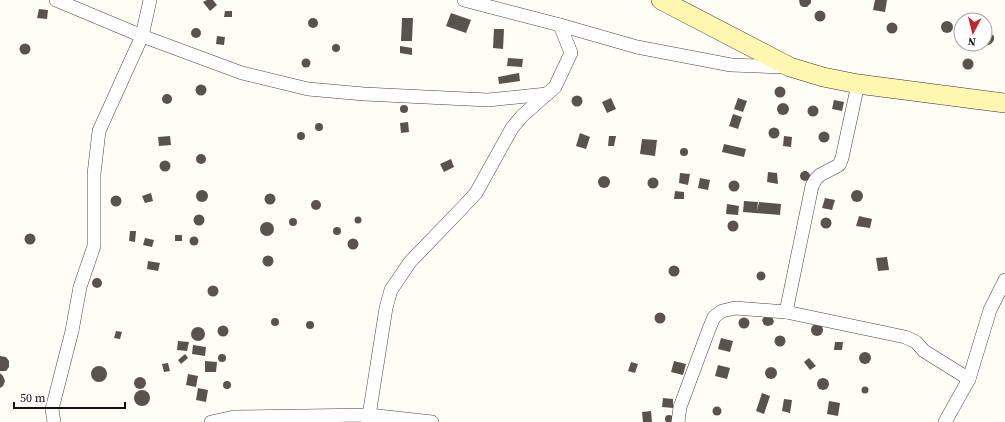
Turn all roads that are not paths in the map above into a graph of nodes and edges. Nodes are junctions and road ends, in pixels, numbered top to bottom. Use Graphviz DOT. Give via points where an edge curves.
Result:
graph roads {
  1 [pos="56,0"];
  2 [pos="150,0"];
  3 [pos="464,0"];
  4 [pos="661,0"];
  5 [pos="560,25"];
  6 [pos="142,36"];
  7 [pos="790,67"];
  8 [pos="858,84"];
  9 [pos="547,94"];
  10 [pos="1005,103"];
  11 [pos="1005,280"];
  12 [pos="786,312"];
  13 [pos="970,379"];
  14 [pos="368,419"];
  15 [pos="54,422"];
  16 [pos="211,422"];
  17 [pos="432,422"];
  18 [pos="678,422"];
  19 [pos="946,422"];
  1 -- 6 [label="street"];
  2 -- 6 [label="street"];
  3 -- 5 [label="street"];
  4 -- 7 [label="main road"];
  5 -- 7 [label="street" via="637,47 731,65"];
  5 -- 9 [label="street" via="571,53 555,87"];
  6 -- 9 [label="street" via="242,73 308,89 488,100"];
  6 -- 15 [label="street" via="99,131 94,174 94,246 80,287 52,410"];
  7 -- 8 [label="main road"];
  8 -- 10 [label="main road"];
  8 -- 12 [label="street" via="839,165 820,175 812,186"];
  9 -- 14 [label="street" via="512,128 476,193 410,262 391,290"];
  11 -- 13 [label="street" via="990,310"];
  12 -- 13 [label="street" via="905,337"];
  12 -- 18 [label="street" via="735,308 722,311 714,317 687,386"];
  13 -- 19 [label="street"];
  14 -- 16 [label="street" via="234,417"];
  14 -- 17 [label="street"];
}
